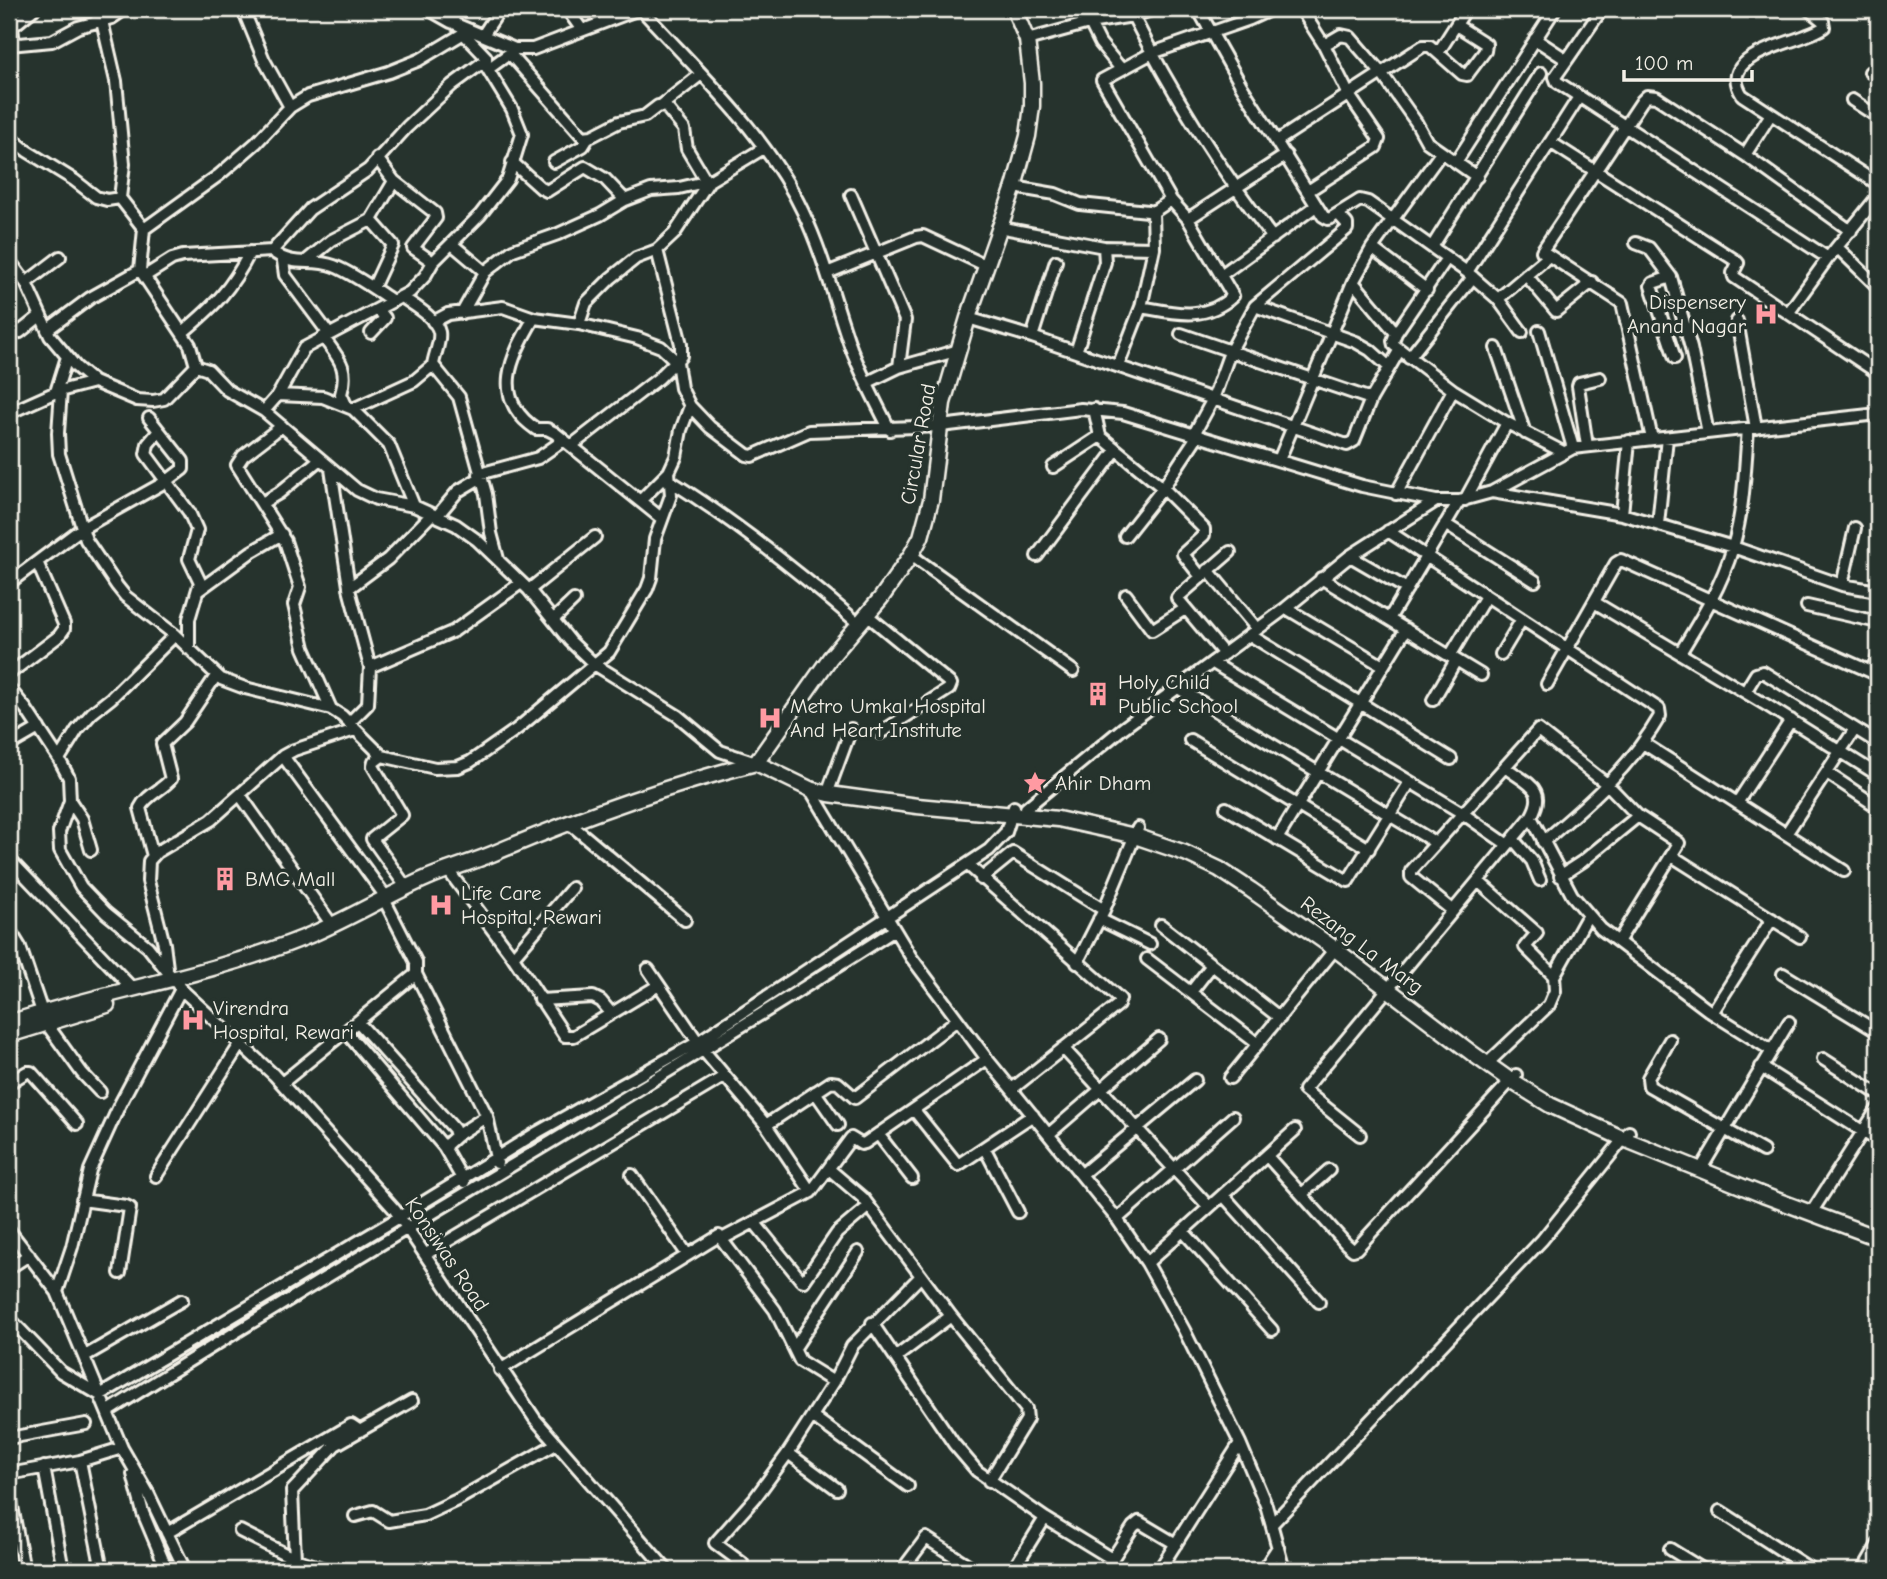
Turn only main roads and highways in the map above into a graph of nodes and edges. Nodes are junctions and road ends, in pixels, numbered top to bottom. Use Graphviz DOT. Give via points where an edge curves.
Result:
graph roads {
  1 [pos="1014,9"];
  2 [pos="756,763"];
  3 [pos="791,780"];
  4 [pos="949,805"];
  5 [pos="453,871"];
  6 [pos="386,901"];
  7 [pos="175,981"];
  8 [pos="1389,987"];
  9 [pos="44,1017"];
  10 [pos="9,1023"];
  11 [pos="9,1035"];
  12 [pos="1513,1078"];
  13 [pos="1813,1209"];
  14 [pos="1878,1229"];
  15 [pos="1878,1238"];
  1 -- 2 [label="main road, Circular Road" via="1027,40 1032,106 1028,136 943,403 931,500 920,537"];
  2 -- 3 [label="main road, Rezang La Marg"];
  2 -- 5 [label="main road" via="569,823"];
  3 -- 4 [label="main road, Rezang La Marg"];
  3 -- 4 [label="main road, Rezang La Marg" via="810,789 867,801"];
  4 -- 8 [label="main road, Rezang La Marg" via="1045,808 1184,843 1225,864"];
  5 -- 6 [label="main road"];
  5 -- 6 [label="main road" via="406,887"];
  6 -- 7 [label="main road" via="275,949"];
  6 -- 7 [label="main road" via="301,947"];
  7 -- 9 [label="main road"];
  7 -- 9 [label="main road" via="132,988"];
  8 -- 12 [label="main road, Rezang La Marg"];
  8 -- 12 [label="main road, Rezang La Marg"];
  9 -- 10 [label="main road"];
  9 -- 11 [label="main road"];
  12 -- 13 [label="main road, Rezang La Marg" via="1627,1136"];
  13 -- 14 [label="main road, Rezang La Marg"];
  13 -- 15 [label="main road, Rezang La Marg"];
}
